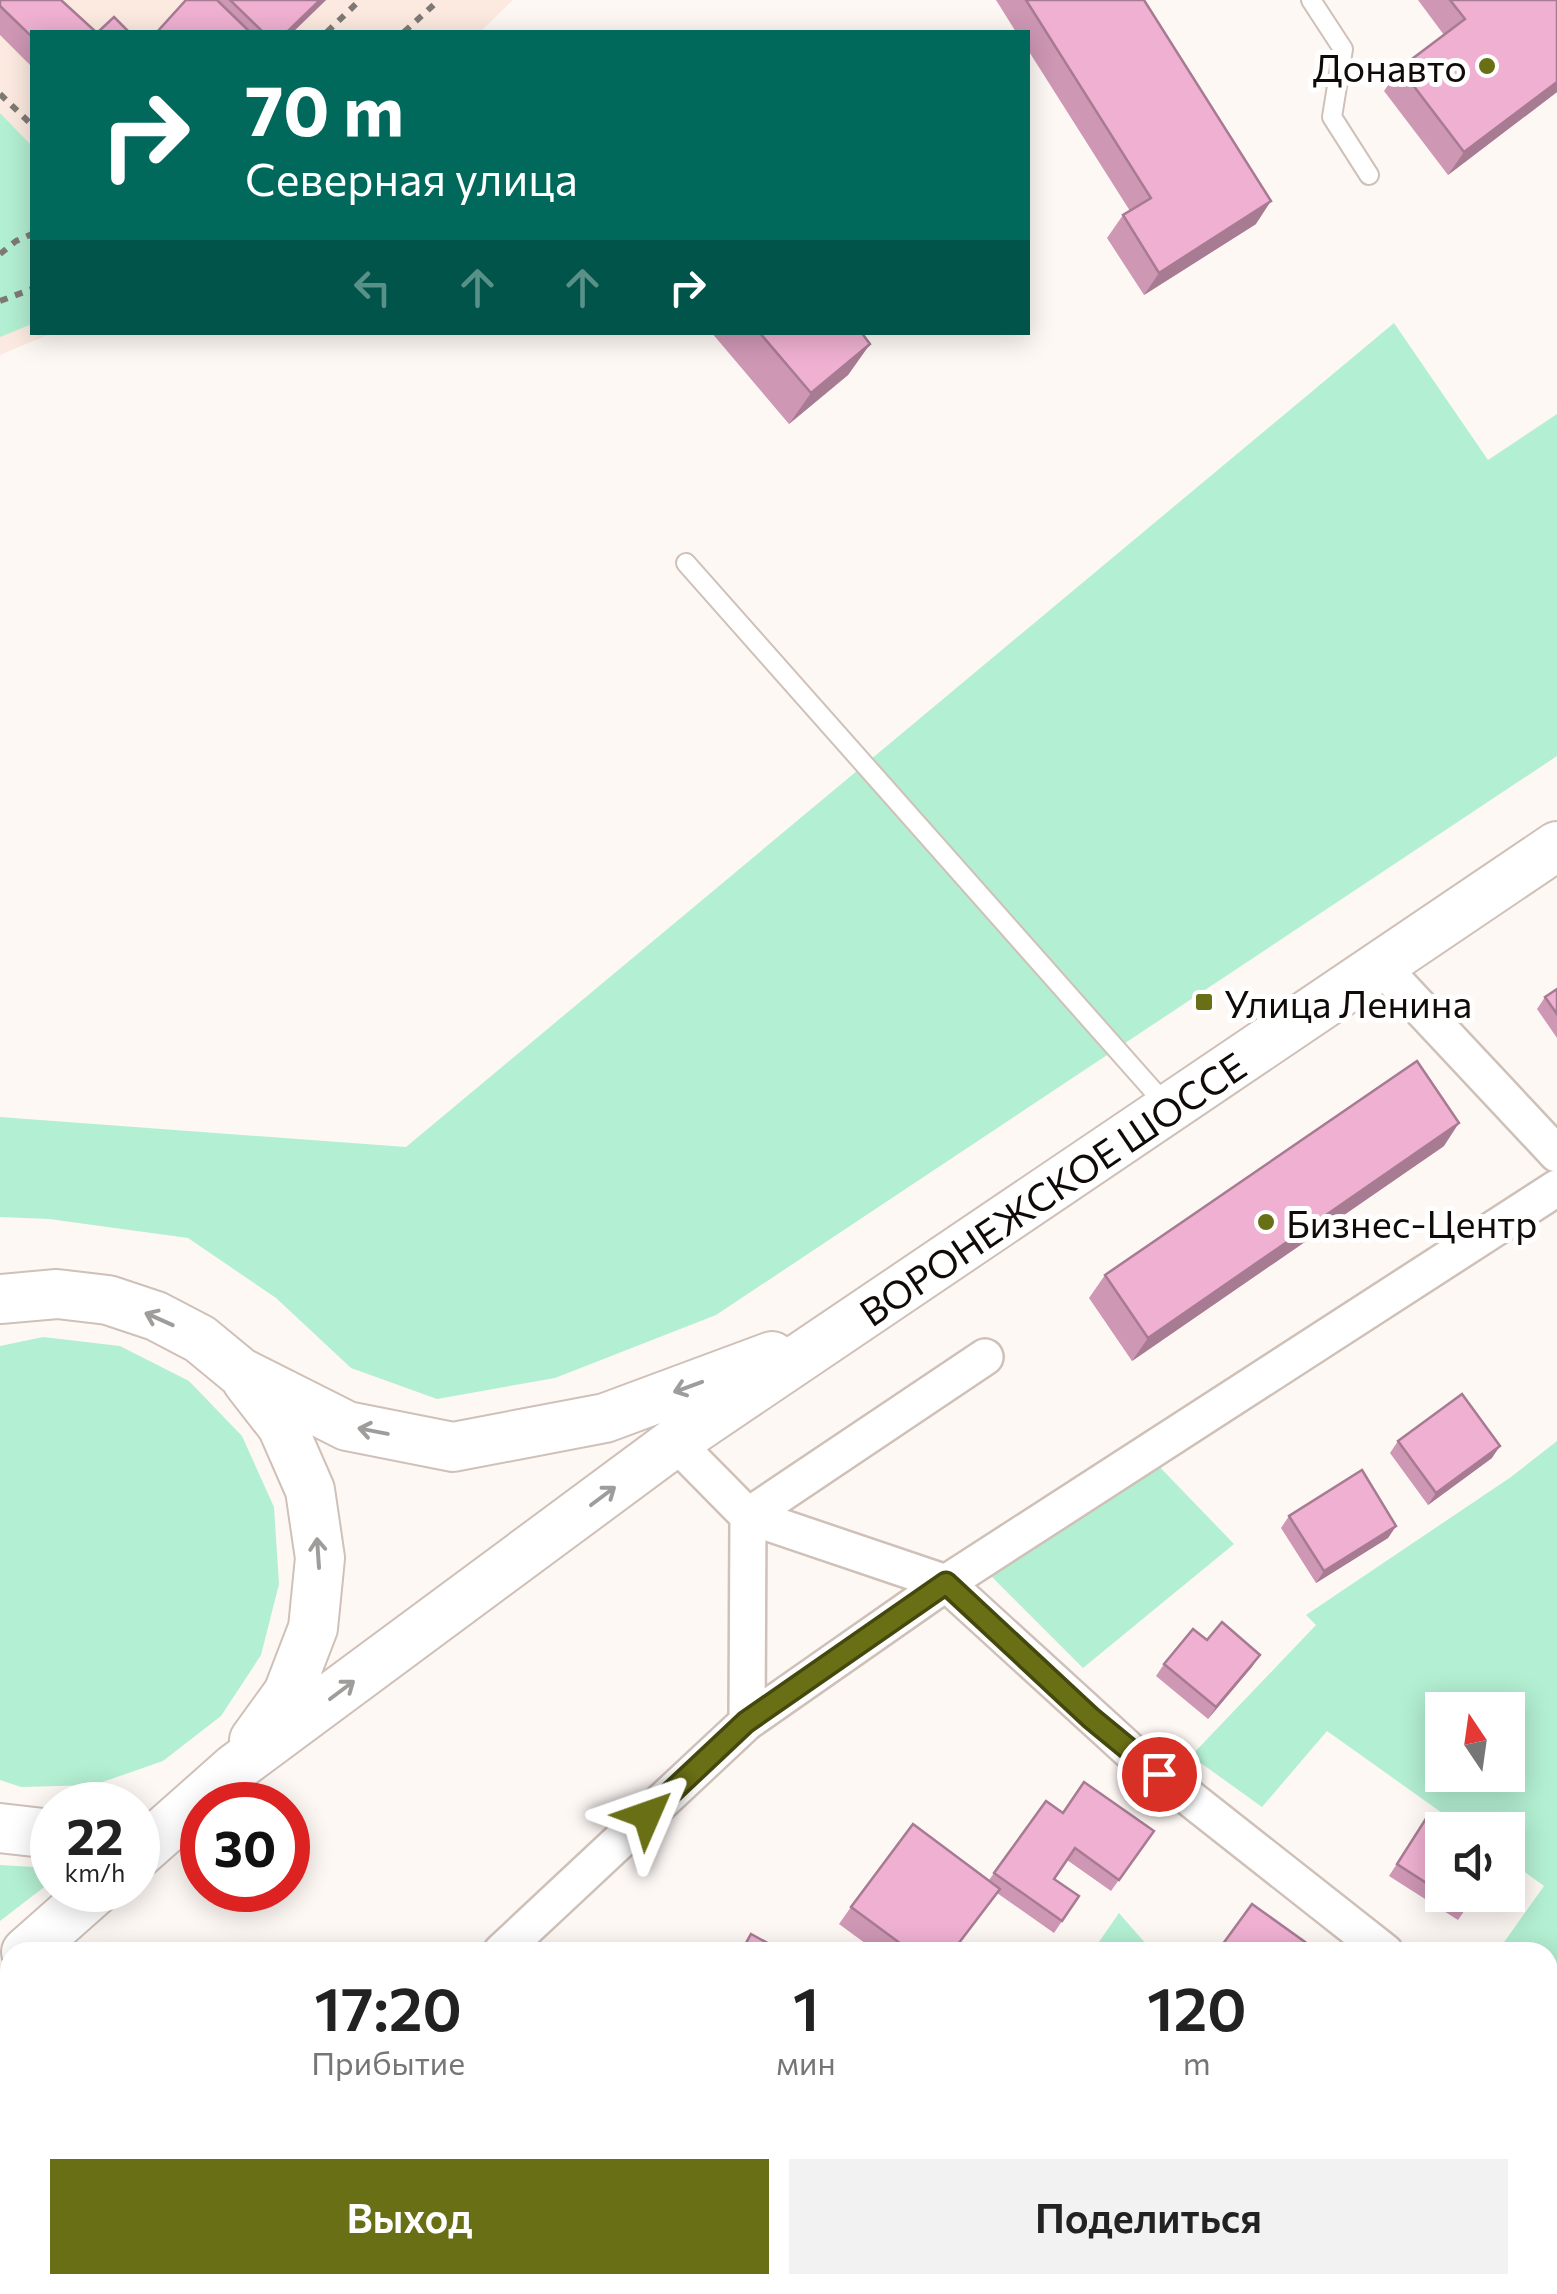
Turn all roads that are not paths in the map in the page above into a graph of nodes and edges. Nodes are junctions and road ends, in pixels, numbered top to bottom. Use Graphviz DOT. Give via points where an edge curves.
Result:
graph roads {
  1 [pos="1310,0"];
  2 [pos="1369,175"];
  3 [pos="686,562"];
  4 [pos="1557,846"];
  5 [pos="1381,966"];
  6 [pos="1169,1108"];
  7 [pos="1557,1154"];
  8 [pos="1557,1188"];
  9 [pos="0,1299"];
  10 [pos="845,1328"];
  11 [pos="985,1357"];
  12 [pos="240,1372"];
  13 [pos="675,1442"];
  14 [pos="748,1516"];
  15 [pos="946,1583"];
  16 [pos="746,1722"];
  17 [pos="235,1768"];
  18 [pos="160,1806"];
  19 [pos="0,1828"];
  20 [pos="30,1831"];
  21 [pos="160,1834"];
  22 [pos="71,1912"];
  23 [pos="37,1942"];
  24 [pos="512,1942"];
  25 [pos="1372,1942"];
  1 -- 2 [label="lane" via="1343,49 1332,117"];
  3 -- 6 [label="lane"];
  4 -- 5 [label="main road, ВОРОНЕЖСКОЕ ШОССЕ"];
  5 -- 6 [label="main road, ВОРОНЕЖСКОЕ ШОССЕ"];
  5 -- 7 [label="street"];
  6 -- 10 [label="main road, ВОРОНЕЖСКОЕ ШОССЕ"];
  8 -- 15 [label="street"];
  12 -- 9 [label="main road, ВОРОНЕЖСКОЕ ШОССЕ, one-way" via="200,1340 108,1300 58,1294"];
  10 -- 12 [label="main road, ВОРОНЕЖСКОЕ ШОССЕ, one-way" via="606,1418 453,1447 347,1426"];
  10 -- 13 [label="main road, ВОРОНЕЖСКОЕ ШОССЕ"];
  11 -- 14 [label="street"];
  17 -- 12 [label="main road, ВОРОНЕЖСКОЕ ШОССЕ, one-way" via="288,1693 313,1628 320,1558 310,1490 282,1426"];
  13 -- 14 [label="street"];
  17 -- 13 [label="main road, ВОРОНЕЖСКОЕ ШОССЕ, one-way"];
  14 -- 15 [label="street"];
  14 -- 16 [label="street"];
  15 -- 16 [label="street"];
  15 -- 25 [label="street" via="1130,1752"];
  16 -- 24 [label="street"];
  17 -- 18 [label="main road, ВОРОНЕЖСКОЕ ШОССЕ"];
  17 -- 21 [label="main road, ВОРОНЕЖСКОЕ ШОССЕ"];
  19 -- 20 [label="main road"];
  22 -- 23 [label="main road"];
}
